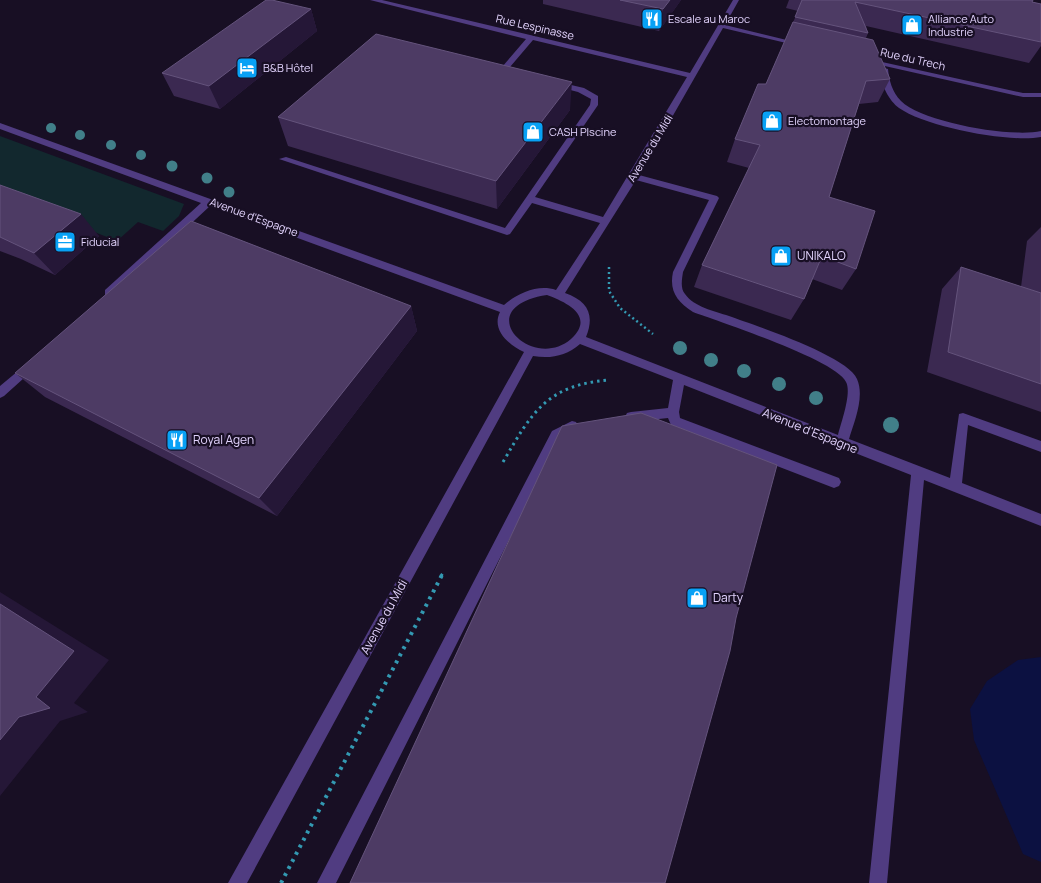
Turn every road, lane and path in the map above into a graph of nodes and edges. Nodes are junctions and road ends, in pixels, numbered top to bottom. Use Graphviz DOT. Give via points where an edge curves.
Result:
graph roads {
  1 [pos="373,0"];
  2 [pos="736,0"];
  3 [pos="722,26"];
  4 [pos="531,38"];
  5 [pos="808,47"];
  6 [pos="855,58"];
  7 [pos="884,64"];
  8 [pos="692,76"];
  9 [pos="528,77"];
  10 [pos="546,81"];
  11 [pos="1041,95"];
  12 [pos="0,126"];
  13 [pos="1041,134"];
  14 [pos="283,159"];
  15 [pos="634,176"];
  16 [pos="530,199"];
  17 [pos="209,201"];
  18 [pos="605,220"];
  19 [pos="560,293"];
  20 [pos="100,302"];
  21 [pos="506,310"];
  22 [pos="580,338"];
  23 [pos="530,351"];
  24 [pos="35,361"];
  25 [pos="679,378"];
  26 [pos="613,380"];
  27 [pos="0,393"];
  28 [pos="674,412"];
  29 [pos="614,419"];
  30 [pos="584,423"];
  31 [pos="842,444"];
  32 [pos="1041,446"];
  33 [pos="500,467"];
  34 [pos="918,474"];
  35 [pos="834,482"];
  36 [pos="955,487"];
  37 [pos="1041,520"];
  38 [pos="444,569"];
  39 [pos="237,883"];
  40 [pos="281,883"];
  41 [pos="326,883"];
  42 [pos="878,883"];
  1 -- 4 [label="street, Rue Lespinasse"];
  2 -- 3 [label="street, Avenue du Midi"];
  3 -- 5 [label="street"];
  3 -- 8 [label="street, Avenue du Midi"];
  4 -- 8 [label="street, Rue Lespinasse"];
  4 -- 9 [label="street" via="506,67 510,72"];
  6 -- 7 [label="street, Rue du Trech"];
  7 -- 11 [label="street, Rue du Trech" via="1023,96"];
  7 -- 13 [label="street" via="884,80 904,108 962,127 1012,136"];
  8 -- 15 [label="street, Avenue du Midi"];
  10 -- 16 [label="street" via="581,90 595,98 594,105"];
  12 -- 17 [label="street, Avenue d'Espagne"];
  14 -- 16 [label="street" via="507,232"];
  15 -- 18 [label="street, Avenue du Midi"];
  15 -- 31 [label="street" via="714,198 678,272 675,282 677,293 696,309 811,353 851,378 854,389"];
  16 -- 18 [label="street"];
  17 -- 20 [label="street"];
  17 -- 21 [label="street, Avenue d'Espagne"];
  18 -- 19 [label="street, Avenue du Midi"];
  19 -- 21 [label="street" via="534,292 513,302"];
  19 -- 22 [label="street" via="578,304 583,312 586,321"];
  21 -- 23 [label="street" via="505,329 510,338"];
  22 -- 23 [label="street" via="558,352"];
  22 -- 25 [label="street, Avenue d'Espagne"];
  23 -- 39 [label="street, Avenue du Midi"];
  24 -- 27 [label="street"];
  25 -- 28 [label="street"];
  25 -- 31 [label="street, Avenue d'Espagne"];
  26 -- 33 [label="path" via="586,380 544,402 524,425"];
  28 -- 29 [label="street"];
  28 -- 35 [label="street" via="676,421"];
  30 -- 41 [label="street" via="575,424 556,435"];
  31 -- 34 [label="street, Avenue d'Espagne"];
  32 -- 36 [label="street" via="963,418"];
  34 -- 36 [label="street, Avenue d'Espagne"];
  34 -- 42 [label="street"];
  36 -- 37 [label="street, Avenue d'Espagne"];
  38 -- 40 [label="path"];
}
